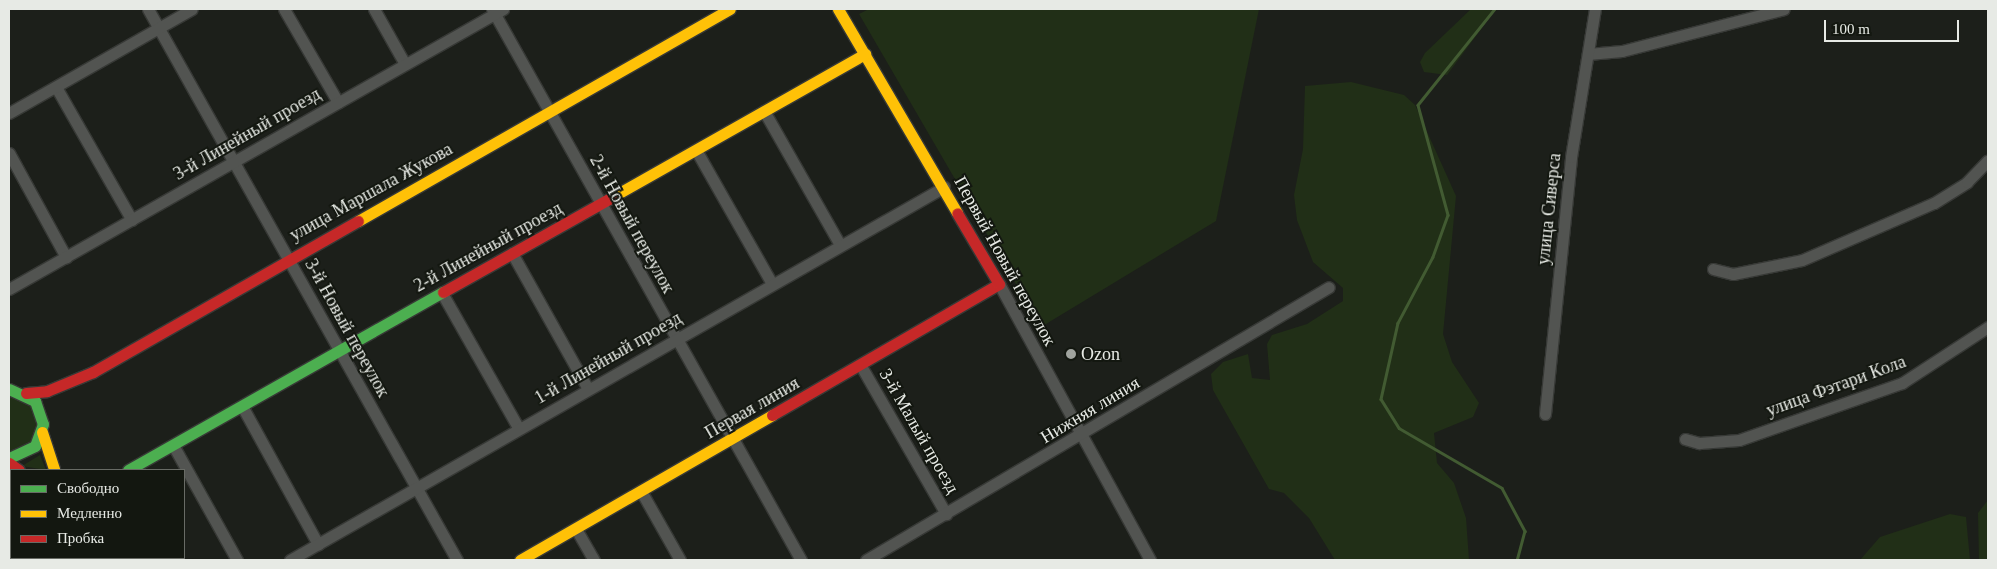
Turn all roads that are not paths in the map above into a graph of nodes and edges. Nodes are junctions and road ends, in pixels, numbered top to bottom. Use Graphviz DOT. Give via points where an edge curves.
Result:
graph roads {
  1 [pos="148,9"];
  2 [pos="192,9"];
  3 [pos="284,9"];
  4 [pos="374,9"];
  5 [pos="730,9"];
  6 [pos="838,9"];
  7 [pos="1595,9"];
  8 [pos="1784,9"];
  9 [pos="496,10"];
  10 [pos="159,28"];
  11 [pos="865,54"];
  12 [pos="1588,54"];
  13 [pos="405,64"];
  14 [pos="56,87"];
  15 [pos="338,102"];
  16 [pos="549,111"];
  17 [pos="764,111"];
  18 [pos="9,113"];
  19 [pos="696,150"];
  20 [pos="9,153"];
  21 [pos="1988,160"];
  22 [pos="234,162"];
  23 [pos="944,187"];
  24 [pos="601,204"];
  25 [pos="132,220"];
  26 [pos="840,245"];
  27 [pos="512,254"];
  28 [pos="66,256"];
  29 [pos="288,259"];
  30 [pos="1713,269"];
  31 [pos="772,284"];
  32 [pos="999,284"];
  33 [pos="1329,287"];
  34 [pos="9,289"];
  35 [pos="442,293"];
  36 [pos="1988,328"];
  37 [pos="677,338"];
  38 [pos="340,351"];
  39 [pos="861,366"];
  40 [pos="11,388"];
  41 [pos="588,388"];
  42 [pos="26,394"];
  43 [pos="242,406"];
  44 [pos="1545,414"];
  45 [pos="519,428"];
  46 [pos="42,432"];
  47 [pos="1082,436"];
  48 [pos="733,439"];
  49 [pos="1685,439"];
  50 [pos="173,445"];
  51 [pos="9,458"];
  52 [pos="54,469"];
  53 [pos="130,469"];
  54 [pos="416,487"];
  55 [pos="641,491"];
  56 [pos="946,514"];
  57 [pos="576,528"];
  58 [pos="318,544"];
  59 [pos="237,560"];
  60 [pos="290,560"];
  61 [pos="457,560"];
  62 [pos="520,560"];
  63 [pos="594,560"];
  64 [pos="680,560"];
  65 [pos="801,560"];
  66 [pos="866,560"];
  67 [pos="1150,560"];
  1 -- 10 [label="street, 3-й Новый переулок"];
  2 -- 10 [label="street"];
  3 -- 15 [label="street"];
  4 -- 13 [label="street"];
  5 -- 16 [label="main road, улица Маршала Жукова"];
  6 -- 11 [label="main road, Первый Новый переулок"];
  7 -- 12 [label="street, улица Сиверса"];
  8 -- 12 [label="street" via="1622,51"];
  9 -- 13 [label="street, 3-й Линейный проезд"];
  9 -- 16 [label="street, 2-й Новый переулок"];
  10 -- 14 [label="street"];
  10 -- 22 [label="street, 3-й Новый переулок"];
  11 -- 17 [label="main road, 2-й Линейный проезд"];
  11 -- 23 [label="main road, Первый Новый переулок"];
  12 -- 44 [label="street, улица Сиверса" via="1571,157"];
  13 -- 15 [label="street, 3-й Линейный проезд"];
  14 -- 18 [label="street"];
  14 -- 25 [label="street"];
  15 -- 22 [label="street, 3-й Линейный проезд"];
  16 -- 24 [label="street, 2-й Новый переулок"];
  16 -- 29 [label="main road, улица Маршала Жукова"];
  17 -- 19 [label="main road, 2-й Линейный проезд"];
  17 -- 26 [label="street"];
  19 -- 24 [label="main road, 2-й Линейный проезд"];
  19 -- 31 [label="street"];
  20 -- 28 [label="street"];
  21 -- 30 [label="street" via="1968,182 1934,202 1802,260 1733,274"];
  22 -- 25 [label="street, 3-й Линейный проезд"];
  22 -- 29 [label="street, 3-й Новый переулок"];
  23 -- 26 [label="street, 1-й Линейный проезд"];
  23 -- 32 [label="main road, Первый Новый переулок"];
  24 -- 27 [label="main road, 2-й Линейный проезд"];
  24 -- 37 [label="street, 2-й Новый переулок"];
  25 -- 28 [label="street, 3-й Линейный проезд"];
  26 -- 31 [label="street, 1-й Линейный проезд"];
  27 -- 35 [label="main road, 2-й Линейный проезд"];
  27 -- 41 [label="street"];
  28 -- 34 [label="street, 3-й Линейный проезд"];
  29 -- 38 [label="street, 3-й Новый переулок"];
  29 -- 42 [label="main road, улица Маршала Жукова" via="72,382"];
  31 -- 37 [label="street, 1-й Линейный проезд"];
  32 -- 39 [label="main road, Первая линия"];
  32 -- 47 [label="street, Первый Новый переулок"];
  33 -- 47 [label="street, Нижняя линия"];
  35 -- 38 [label="main road, 2-й Линейный проезд"];
  35 -- 45 [label="street"];
  36 -- 49 [label="street, улица Фэтари Кола" via="1902,383 1738,440 1699,443"];
  37 -- 41 [label="street, 1-й Линейный проезд"];
  37 -- 48 [label="street, 2-й Новый переулок"];
  38 -- 43 [label="main road, 2-й Линейный проезд"];
  38 -- 54 [label="street, 3-й Новый переулок"];
  39 -- 48 [label="main road, Первая линия"];
  39 -- 56 [label="street, 3-й Малый проезд"];
  40 -- 42 [label="main road"];
  41 -- 45 [label="street, 1-й Линейный проезд"];
  42 -- 46 [label="main road" via="41,412"];
  43 -- 50 [label="main road, 2-й Линейный проезд"];
  43 -- 58 [label="street"];
  45 -- 54 [label="street, 1-й Линейный проезд"];
  46 -- 51 [label="main road" via="26,454"];
  46 -- 52 [label="main road"];
  47 -- 56 [label="street, Нижняя линия"];
  47 -- 67 [label="street, Первый Новый переулок"];
  48 -- 55 [label="main road, Первая линия"];
  48 -- 65 [label="street, 2-й Новый переулок"];
  50 -- 53 [label="main road, 2-й Линейный проезд"];
  50 -- 59 [label="street"];
  54 -- 58 [label="street, 1-й Линейный проезд"];
  54 -- 61 [label="street, 3-й Новый переулок"];
  55 -- 57 [label="main road, Первая линия"];
  55 -- 64 [label="street"];
  56 -- 66 [label="street, Нижняя линия"];
  57 -- 62 [label="main road, Первая линия"];
  57 -- 63 [label="street"];
  58 -- 60 [label="street, 1-й Линейный проезд"];
}
